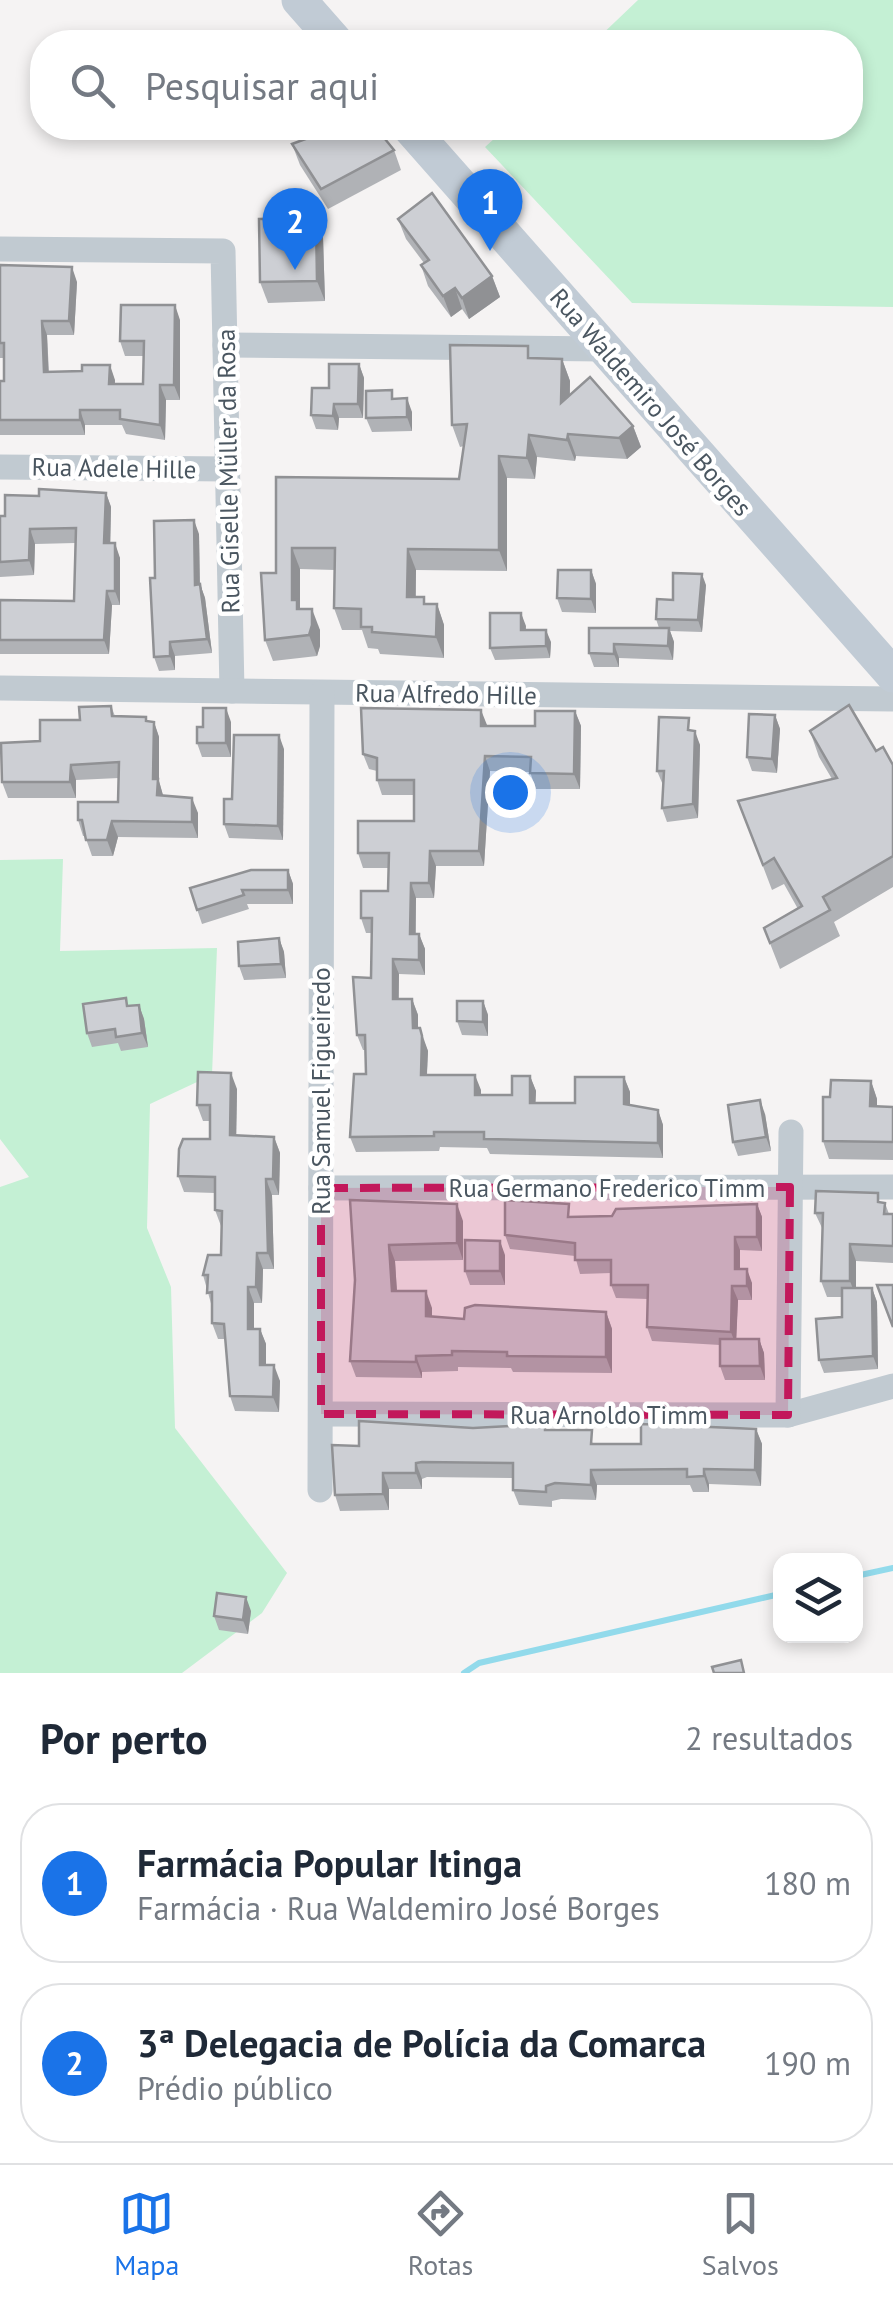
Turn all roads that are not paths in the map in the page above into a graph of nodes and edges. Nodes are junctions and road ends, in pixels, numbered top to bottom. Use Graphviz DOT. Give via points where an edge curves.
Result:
graph roads {
  1 [pos="299,0"];
  2 [pos="325,30"];
  3 [pos="420,140"];
  4 [pos="0,249"];
  5 [pos="225,346"];
  6 [pos="603,349"];
  7 [pos="0,467"];
  8 [pos="228,469"];
  9 [pos="893,675"];
  10 [pos="0,688"];
  11 [pos="232,691"];
  12 [pos="322,692"];
  13 [pos="893,699"];
  14 [pos="791,1132"];
  15 [pos="321,1188"];
  16 [pos="790,1188"];
  17 [pos="893,1188"];
  18 [pos="893,1386"];
  19 [pos="321,1414"];
  20 [pos="788,1416"];
  21 [pos="320,1490"];
  1 -- 2 [label="main road"];
  3 -- 6 [label="main road, Rua Waldemiro José Borges"];
  4 -- 5 [label="street, Rua Giselle Müller da Rosa" via="224,251"];
  5 -- 6 [label="street"];
  5 -- 8 [label="street, Rua Giselle Müller da Rosa"];
  6 -- 9 [label="main road, Rua Waldemiro José Borges"];
  7 -- 8 [label="street, Rua Adele Hille"];
  8 -- 11 [label="street, Rua Giselle Müller da Rosa"];
  10 -- 11 [label="street, Rua Alfredo Hille"];
  11 -- 12 [label="street, Rua Alfredo Hille"];
  12 -- 13 [label="street, Rua Alfredo Hille"];
  12 -- 15 [label="street, Rua Samuel Figueiredo"];
  14 -- 16 [label="street"];
  15 -- 16 [label="street, Rua Germano Frederico Timm"];
  15 -- 19 [label="street, Rua Samuel Figueiredo"];
  16 -- 17 [label="street, Rua Germano Frederico Timm"];
  16 -- 20 [label="street"];
  18 -- 20 [label="street, Rua Arnoldo Timm"];
  19 -- 20 [label="street, Rua Arnoldo Timm"];
  19 -- 21 [label="street, Rua Samuel Figueiredo"];
}
